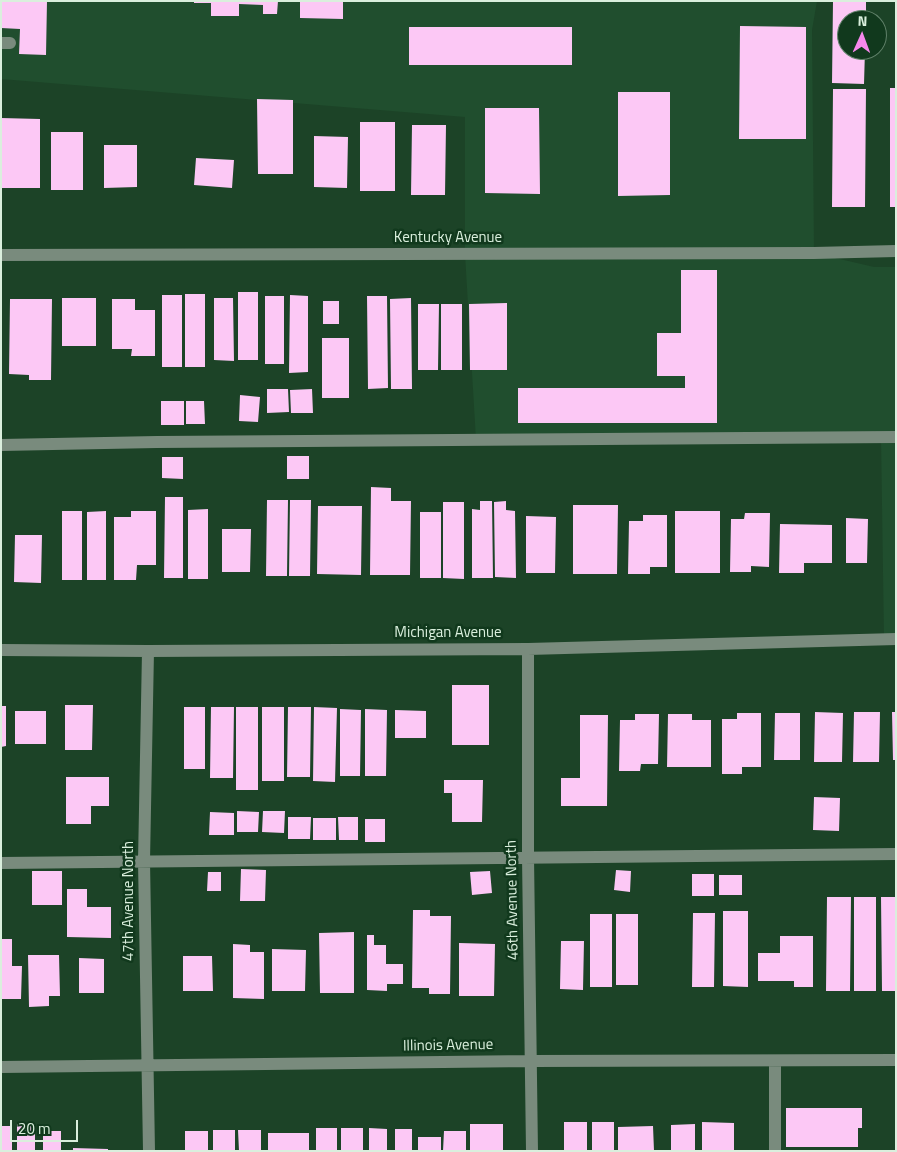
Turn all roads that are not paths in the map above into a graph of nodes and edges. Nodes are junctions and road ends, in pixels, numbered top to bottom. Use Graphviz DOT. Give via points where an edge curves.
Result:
graph roads {
  1 [pos="896,251"];
  2 [pos="1,255"];
  3 [pos="896,437"];
  4 [pos="1,445"];
  5 [pos="896,639"];
  6 [pos="528,649"];
  7 [pos="1,650"];
  8 [pos="148,651"];
  9 [pos="896,854"];
  10 [pos="528,858"];
  11 [pos="144,861"];
  12 [pos="1,863"];
  13 [pos="896,1060"];
  14 [pos="531,1061"];
  15 [pos="775,1061"];
  16 [pos="147,1066"];
  17 [pos="1,1067"];
  18 [pos="149,1151"];
  19 [pos="532,1151"];
  20 [pos="775,1151"];
  1 -- 2 [label="street, Kentucky Avenue"];
  3 -- 4 [label="street"];
  5 -- 6 [label="street, Michigan Avenue"];
  6 -- 8 [label="street, Michigan Avenue"];
  6 -- 10 [label="street, 46th Avenue North"];
  7 -- 8 [label="street, Michigan Avenue"];
  8 -- 11 [label="street, 47th Avenue North"];
  9 -- 10 [label="street"];
  10 -- 11 [label="street"];
  10 -- 14 [label="street, 46th Avenue North"];
  11 -- 12 [label="street"];
  11 -- 16 [label="street, 47th Avenue North"];
  13 -- 15 [label="street, Illinois Avenue"];
  14 -- 15 [label="street, Illinois Avenue"];
  14 -- 16 [label="street, Illinois Avenue"];
  14 -- 19 [label="street, 46th Avenue North"];
  15 -- 20 [label="street"];
  16 -- 17 [label="street, Illinois Avenue"];
  16 -- 18 [label="street, 47th Avenue North"];
}
